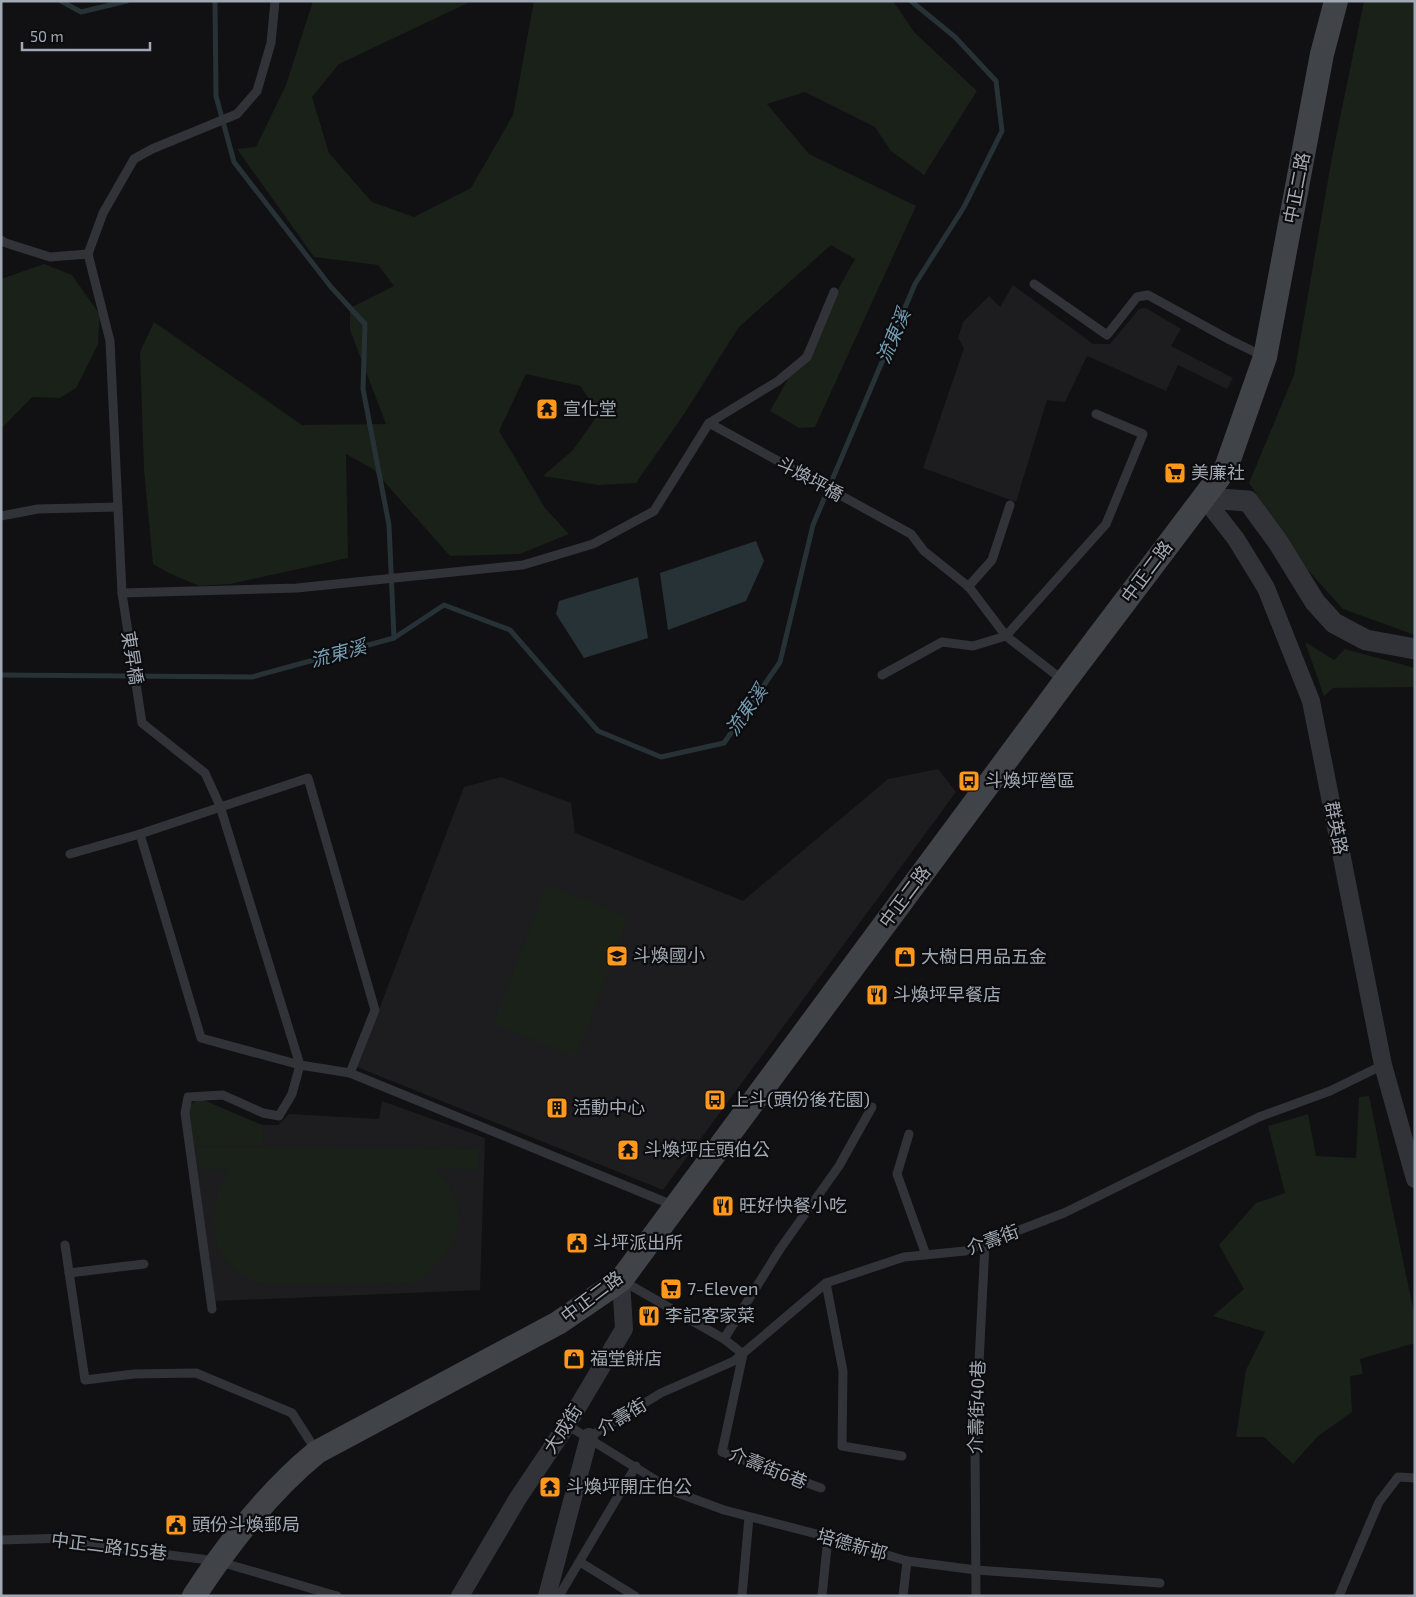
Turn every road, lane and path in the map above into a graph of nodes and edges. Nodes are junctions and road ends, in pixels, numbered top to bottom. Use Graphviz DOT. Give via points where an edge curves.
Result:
graph roads {
  1 [pos="275,1"];
  2 [pos="1336,1"];
  3 [pos="1,240"];
  4 [pos="88,254"];
  5 [pos="1034,284"];
  6 [pos="834,292"];
  7 [pos="1265,357"];
  8 [pos="1096,414"];
  9 [pos="709,423"];
  10 [pos="1204,498"];
  11 [pos="1010,505"];
  12 [pos="118,507"];
  13 [pos="1,516"];
  14 [pos="968,587"];
  15 [pos="122,592"];
  16 [pos="1006,636"];
  17 [pos="1415,649"];
  18 [pos="882,675"];
  19 [pos="1065,681"];
  20 [pos="220,806"];
  21 [pos="140,834"];
  22 [pos="70,854"];
  23 [pos="300,1065"];
  24 [pos="1383,1065"];
  25 [pos="350,1072"];
  26 [pos="872,1107"];
  27 [pos="909,1134"];
  28 [pos="1415,1179"];
  29 [pos="675,1206"];
  30 [pos="985,1244"];
  31 [pos="65,1245"];
  32 [pos="926,1255"];
  33 [pos="144,1264"];
  34 [pos="69,1273"];
  35 [pos="621,1280"];
  36 [pos="826,1283"];
  37 [pos="212,1309"];
  38 [pos="724,1339"];
  39 [pos="743,1354"];
  40 [pos="568,1424"];
  41 [pos="589,1437"];
  42 [pos="317,1452"];
  43 [pos="902,1456"];
  44 [pos="636,1466"];
  45 [pos="1415,1478"];
  46 [pos="821,1488"];
  47 [pos="749,1517"];
  48 [pos="828,1537"];
  49 [pos="1,1540"];
  50 [pos="217,1561"];
  51 [pos="906,1561"];
  52 [pos="580,1562"];
  53 [pos="976,1570"];
  54 [pos="1160,1584"];
  55 [pos="194,1596"];
  56 [pos="336,1596"];
  57 [pos="460,1596"];
  58 [pos="547,1596"];
  59 [pos="559,1596"];
  60 [pos="635,1596"];
  61 [pos="742,1596"];
  62 [pos="822,1596"];
  63 [pos="903,1596"];
  64 [pos="976,1596"];
  65 [pos="1339,1596"];
  1 -- 4 [label="lane" via="271,43 257,91 237,114 134,159 103,213"];
  2 -- 7 [label="main road, 中正二路" via="1322,54"];
  3 -- 4 [label="lane" via="50,257"];
  4 -- 12 [label="lane, 東昇橋" via="110,341"];
  5 -- 7 [label="lane" via="1107,335 1137,298 1148,295"];
  6 -- 9 [label="lane" via="807,357 778,381"];
  7 -- 10 [label="main road, 中正二路" via="1226,468"];
  8 -- 16 [label="lane" via="1143,434 1106,524"];
  9 -- 14 [label="lane, 斗煥坪橋" via="911,534 924,551"];
  9 -- 15 [label="lane" via="654,511 593,544 523,564 298,588"];
  10 -- 17 [label="street" via="1248,501 1315,602 1334,623 1366,640"];
  10 -- 19 [label="main road, 中正二路"];
  10 -- 24 [label="street, 群英路" via="1236,539 1266,588 1311,701"];
  11 -- 14 [label="lane" via="992,560"];
  12 -- 13 [label="lane" via="38,509"];
  12 -- 15 [label="lane, 東昇橋"];
  14 -- 16 [label="lane"];
  15 -- 20 [label="lane, 東昇橋" via="142,723 205,773"];
  16 -- 18 [label="lane" via="973,646 942,642"];
  16 -- 19 [label="lane"];
  19 -- 29 [label="main road, 中正二路"];
  20 -- 21 [label="lane"];
  20 -- 23 [label="lane"];
  20 -- 25 [label="lane" via="308,778 375,1010"];
  21 -- 22 [label="lane"];
  21 -- 23 [label="lane" via="201,1038"];
  23 -- 25 [label="lane"];
  23 -- 37 [label="lane" via="292,1094 279,1116 263,1113 223,1095 188,1097 185,1113"];
  24 -- 28 [label="street, 群英路"];
  24 -- 30 [label="lane, 介壽街" via="1330,1091 1259,1117 1064,1213"];
  25 -- 29 [label="lane"];
  26 -- 38 [label="lane" via="839,1166 780,1249"];
  27 -- 32 [label="lane" via="897,1174"];
  29 -- 35 [label="main road, 中正二路"];
  30 -- 32 [label="lane, 介壽街" via="965,1251"];
  30 -- 53 [label="lane, 介壽街40巷" via="975,1442"];
  31 -- 34 [label="lane"];
  32 -- 36 [label="lane, 介壽街" via="904,1257"];
  33 -- 34 [label="lane"];
  34 -- 42 [label="lane" via="85,1380 196,1372 292,1413"];
  35 -- 38 [label="lane"];
  35 -- 40 [label="street, 大成街" via="624,1328"];
  35 -- 42 [label="main road, 中正二路" via="558,1323"];
  36 -- 39 [label="lane, 介壽街"];
  36 -- 43 [label="lane" via="844,1371 842,1446"];
  38 -- 39 [label="lane"];
  39 -- 41 [label="lane, 介壽街" via="661,1393"];
  39 -- 46 [label="lane, 介壽街6巷" via="722,1452"];
  40 -- 41 [label="lane, 培德新邨"];
  40 -- 57 [label="street, 大成街" via="518,1498"];
  41 -- 44 [label="lane, 培德新邨"];
  41 -- 58 [label="street"];
  42 -- 50 [label="main road, 中正二路" via="292,1474"];
  44 -- 47 [label="lane, 培德新邨" via="676,1492"];
  44 -- 52 [label="lane"];
  45 -- 65 [label="lane" via="1398,1477 1379,1502"];
  47 -- 48 [label="lane, 培德新邨"];
  47 -- 61 [label="lane"];
  48 -- 51 [label="lane, 培德新邨"];
  48 -- 62 [label="lane"];
  49 -- 50 [label="lane, 中正二路155巷" via="66,1538 82,1544"];
  50 -- 55 [label="main road, 中正二路"];
  50 -- 56 [label="lane, 中正二路155巷"];
  51 -- 53 [label="lane, 培德新邨"];
  51 -- 63 [label="lane"];
  52 -- 59 [label="lane"];
  52 -- 60 [label="lane"];
  53 -- 54 [label="lane, 培德新邨"];
  53 -- 64 [label="lane, 介壽街40巷"];
}
